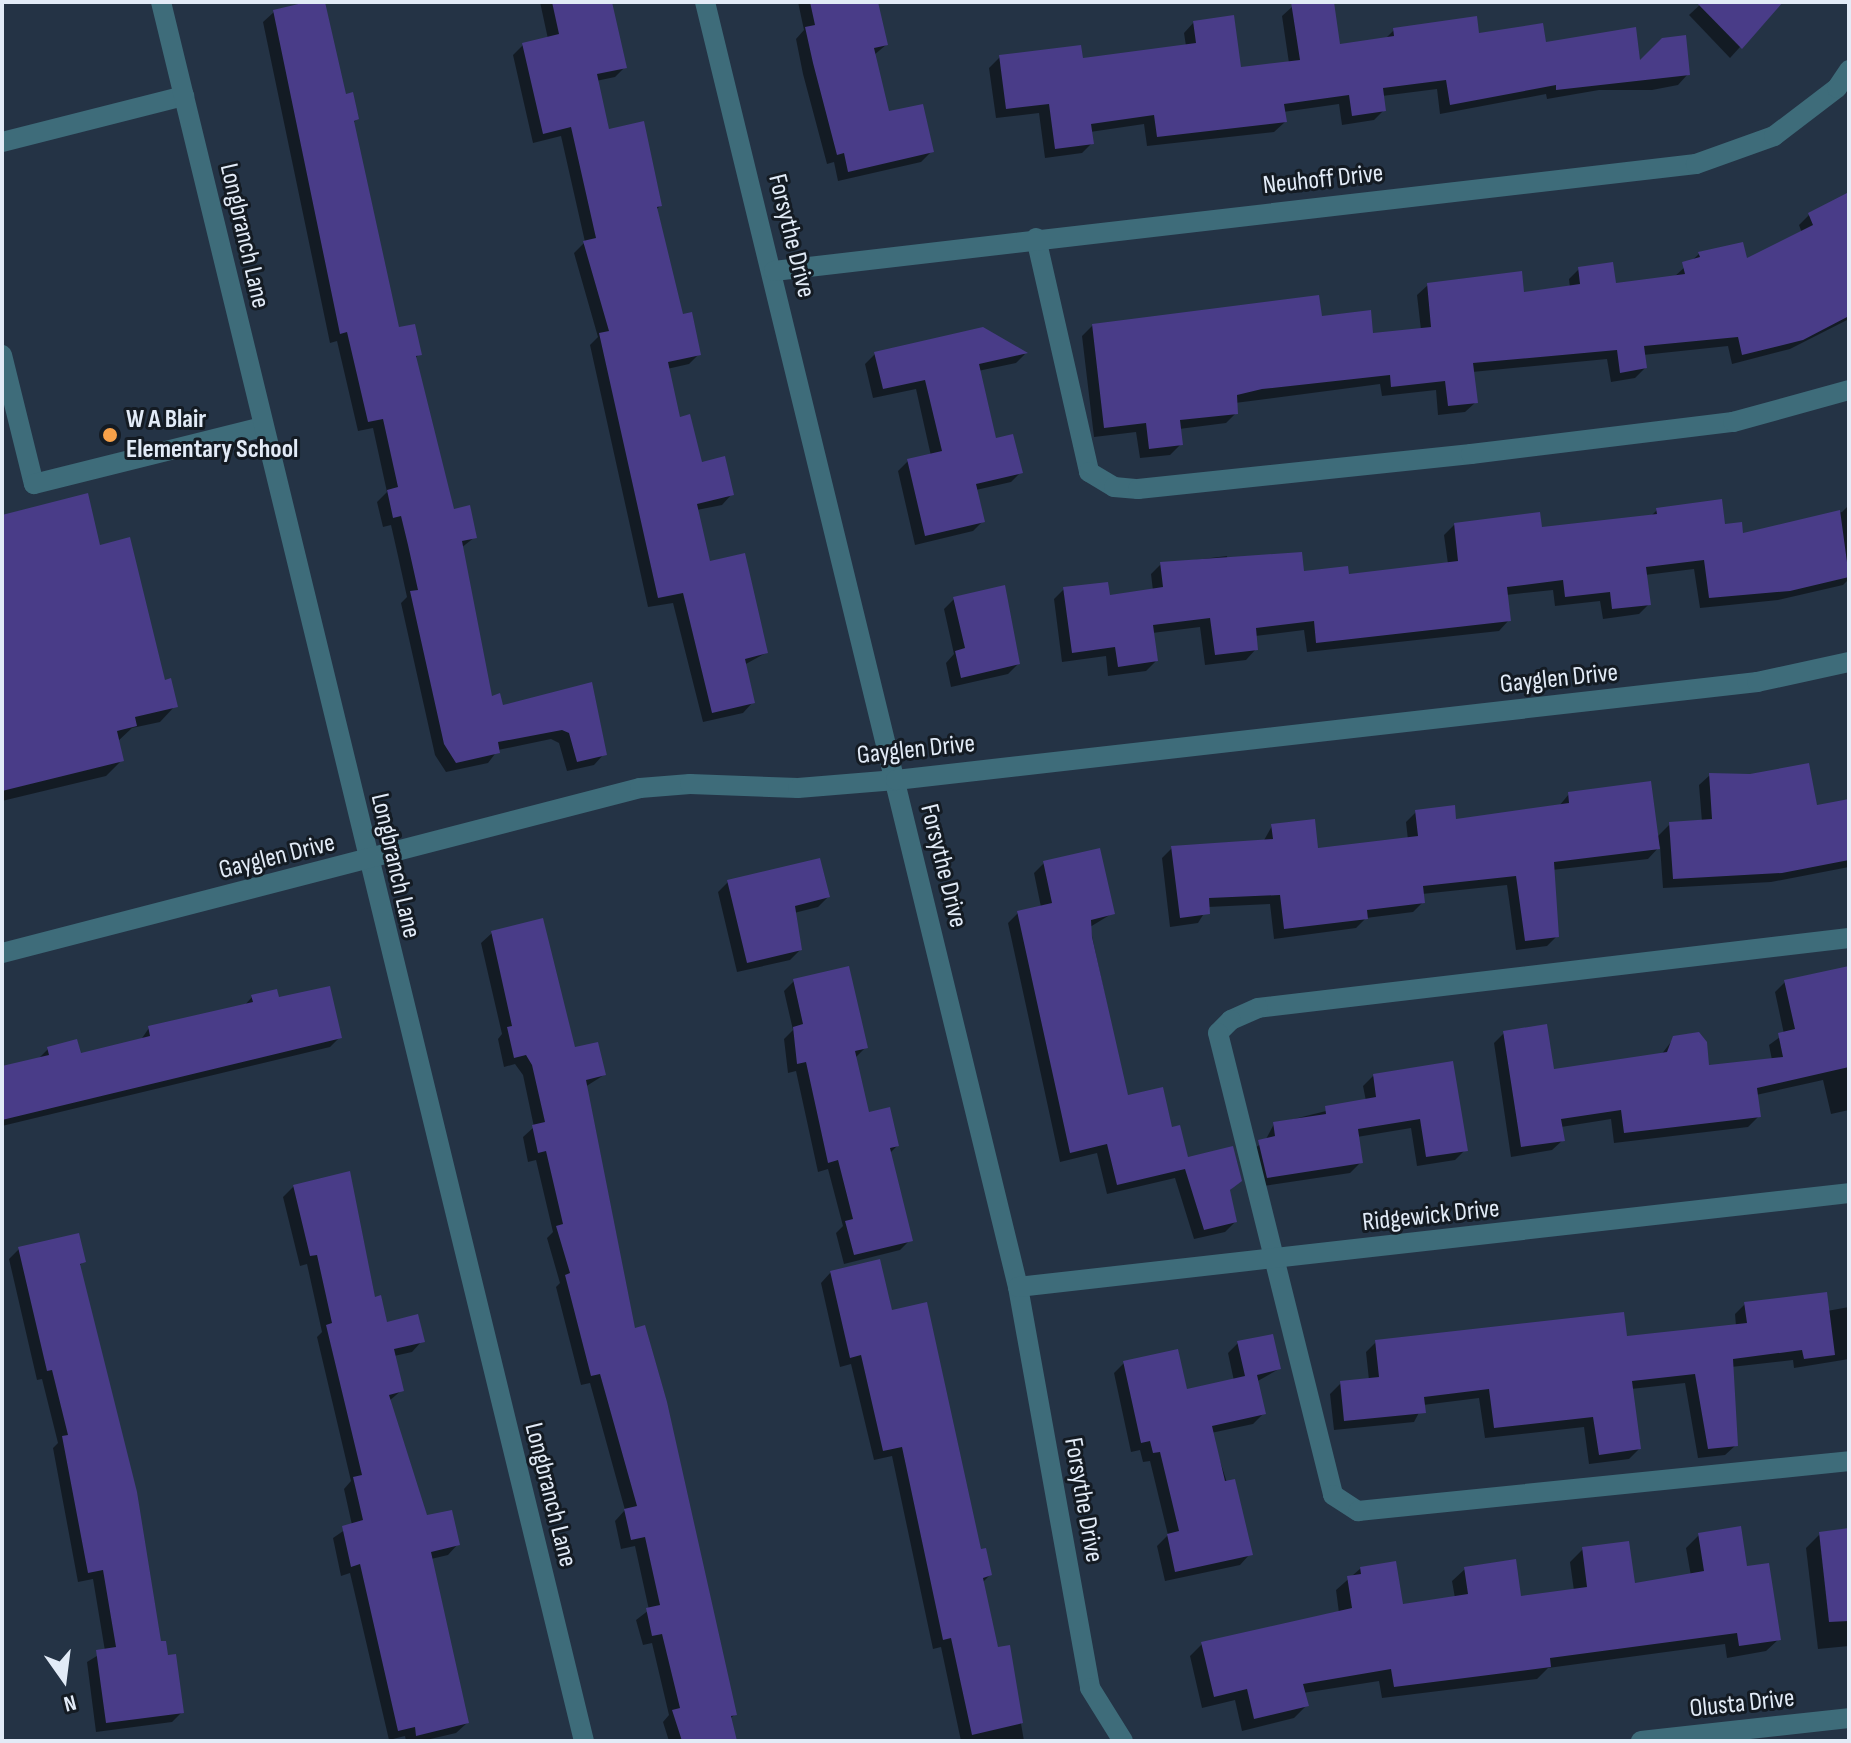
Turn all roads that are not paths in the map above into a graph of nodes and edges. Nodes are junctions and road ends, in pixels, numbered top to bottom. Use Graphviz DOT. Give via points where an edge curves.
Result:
graph roads {
  1 [pos="161,2"];
  2 [pos="705,2"];
  3 [pos="1849,70"];
  4 [pos="184,96"];
  5 [pos="2,142"];
  6 [pos="1036,238"];
  7 [pos="774,271"];
  8 [pos="2,355"];
  9 [pos="1849,390"];
  10 [pos="263,427"];
  11 [pos="1849,662"];
  12 [pos="896,780"];
  13 [pos="366,861"];
  14 [pos="1849,938"];
  15 [pos="2,953"];
  16 [pos="1849,1193"];
  17 [pos="1278,1259"];
  18 [pos="1018,1287"];
  19 [pos="1849,1461"];
  20 [pos="1849,1718"];
  21 [pos="584,1741"];
  22 [pos="1123,1741"];
  23 [pos="1641,1741"];
  1 -- 4 [label="street, Longbranch Lane"];
  2 -- 7 [label="street, Forsythe Drive"];
  3 -- 6 [label="street, Neuhoff Drive" via="1837,88 1774,136 1696,164"];
  4 -- 5 [label="street"];
  4 -- 10 [label="street, Longbranch Lane"];
  6 -- 7 [label="street, Neuhoff Drive"];
  6 -- 9 [label="street" via="1089,472 1114,487 1138,489 1455,456 1733,422"];
  7 -- 12 [label="street, Forsythe Drive"];
  8 -- 10 [label="street" via="34,484"];
  10 -- 13 [label="street, Longbranch Lane"];
  11 -- 12 [label="street, Gayglen Drive" via="1757,682"];
  12 -- 13 [label="street, Gayglen Drive" via="798,788 640,788"];
  12 -- 18 [label="street, Forsythe Drive"];
  13 -- 15 [label="street, Gayglen Drive"];
  13 -- 21 [label="street, Longbranch Lane"];
  14 -- 17 [label="street" via="1258,1008 1231,1020 1218,1033"];
  16 -- 17 [label="street, Ridgewick Drive"];
  17 -- 18 [label="street, Ridgewick Drive"];
  17 -- 19 [label="street" via="1333,1495 1358,1511"];
  18 -- 22 [label="street, Forsythe Drive" via="1090,1688"];
  20 -- 23 [label="street, Olusta Drive"];
}
